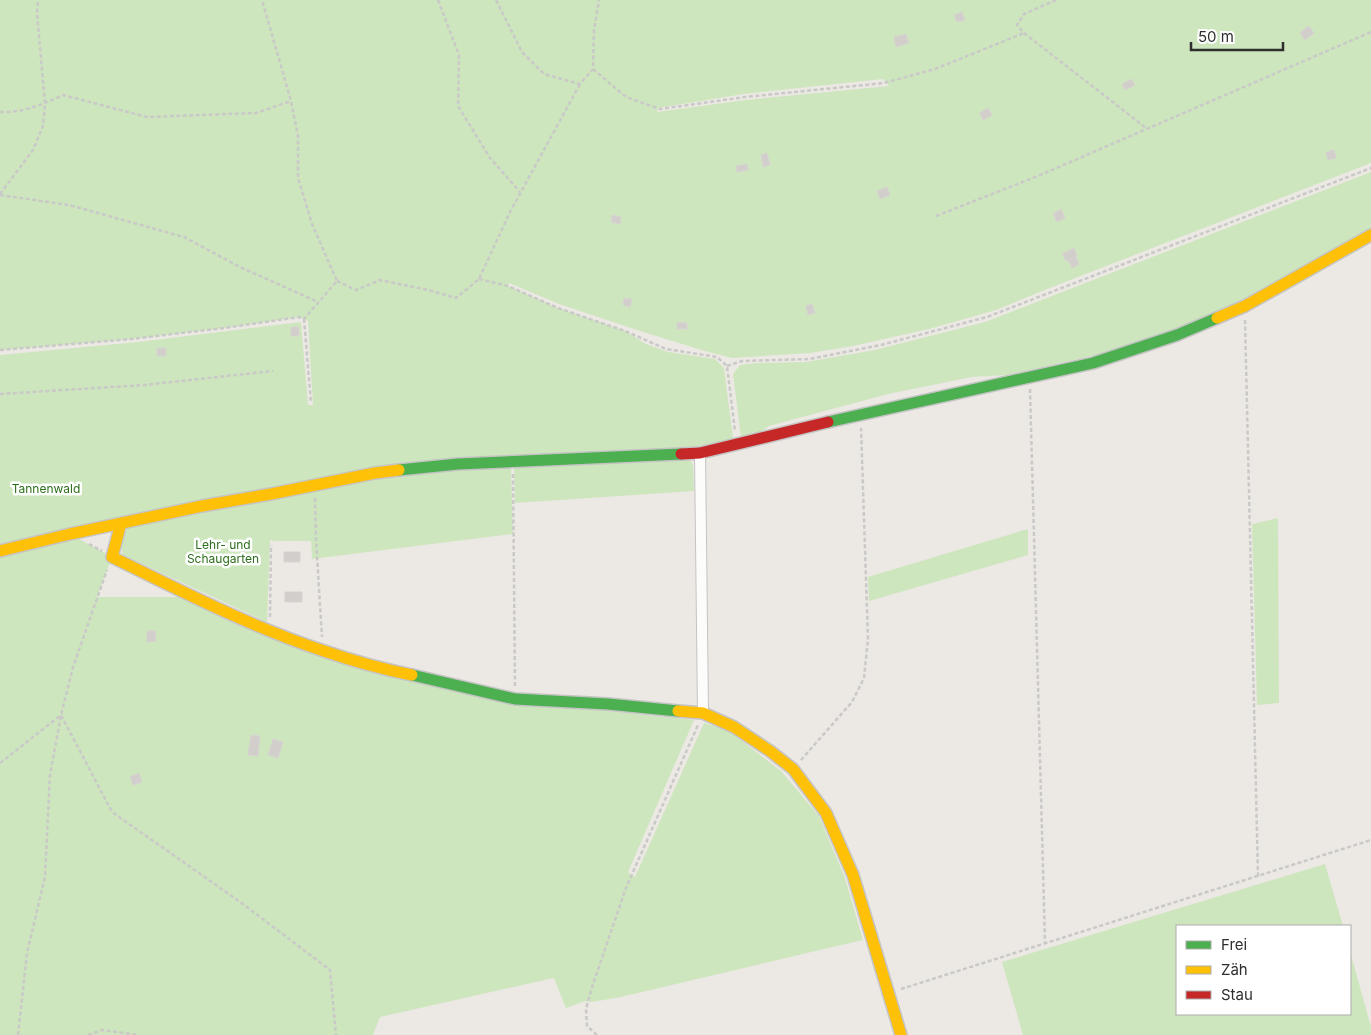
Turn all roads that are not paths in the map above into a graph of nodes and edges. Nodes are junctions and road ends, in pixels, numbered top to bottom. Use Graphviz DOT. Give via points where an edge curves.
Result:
graph roads {
  1 [pos="1371,235"];
  2 [pos="700,453"];
  3 [pos="121,524"];
  4 [pos="0,551"];
  5 [pos="703,713"];
  6 [pos="901,1035"];
  1 -- 2 [label="street" via="1245,306 1121,353"];
  2 -- 3 [label="street" via="458,464 375,473"];
  2 -- 5 [label="street"];
  3 -- 4 [label="street"];
  3 -- 5 [label="street" via="112,557 270,631 323,651 371,666 515,699"];
  5 -- 6 [label="street" via="734,727 793,769 826,813 853,875"];
}
